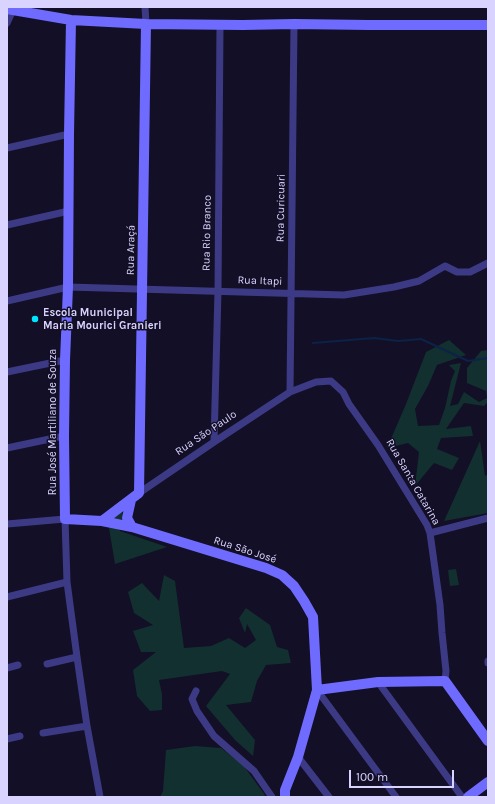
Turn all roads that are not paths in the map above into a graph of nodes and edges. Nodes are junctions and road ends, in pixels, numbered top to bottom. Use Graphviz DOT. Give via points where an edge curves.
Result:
graph roads {
  1 [pos="145,7"];
  2 [pos="10,9"];
  3 [pos="71,20"];
  4 [pos="7,23"];
  5 [pos="146,24"];
  6 [pos="294,24"];
  7 [pos="220,25"];
  8 [pos="488,25"];
  9 [pos="69,134"];
  10 [pos="7,148"];
  11 [pos="69,211"];
  12 [pos="7,225"];
  13 [pos="488,263"];
  14 [pos="68,288"];
  15 [pos="143,289"];
  16 [pos="218,291"];
  17 [pos="291,293"];
  18 [pos="7,300"];
  19 [pos="65,360"];
  20 [pos="7,372"];
  21 [pos="331,381"];
  22 [pos="290,392"];
  23 [pos="64,436"];
  24 [pos="214,442"];
  25 [pos="7,448"];
  26 [pos="139,493"];
  27 [pos="130,500"];
  28 [pos="488,518"];
  29 [pos="65,519"];
  30 [pos="102,521"];
  31 [pos="7,524"];
  32 [pos="132,527"];
  33 [pos="430,534"];
  34 [pos="67,582"];
  35 [pos="7,597"];
  36 [pos="77,657"];
  37 [pos="47,664"];
  38 [pos="18,665"];
  39 [pos="7,668"];
  40 [pos="445,681"];
  41 [pos="378,682"];
  42 [pos="317,690"];
  43 [pos="196,691"];
  44 [pos="87,726"];
  45 [pos="43,733"];
  46 [pos="20,736"];
  47 [pos="7,739"];
  48 [pos="488,741"];
  49 [pos="298,757"];
  50 [pos="488,782"];
  51 [pos="99,797"];
  52 [pos="272,797"];
  53 [pos="285,797"];
  54 [pos="329,797"];
  55 [pos="396,797"];
  56 [pos="462,797"];
  57 [pos="468,797"];
  1 -- 5 [label="street, Rua Araçá"];
  2 -- 3 [label="street"];
  2 -- 4 [label="street"];
  3 -- 5 [label="street"];
  3 -- 9 [label="street, Rua José Martiliano de Souza"];
  5 -- 7 [label="street"];
  5 -- 15 [label="street, Rua Araçá"];
  6 -- 7 [label="street"];
  6 -- 8 [label="street"];
  6 -- 17 [label="street, Rua Curicuari"];
  7 -- 16 [label="street, Rua Rio Branco"];
  9 -- 10 [label="street"];
  9 -- 11 [label="street, Rua José Martiliano de Souza"];
  11 -- 12 [label="street"];
  11 -- 14 [label="street, Rua José Martiliano de Souza"];
  13 -- 17 [label="street, Rua Itapi" via="470,272 457,272 445,266 419,281 394,287 344,294"];
  14 -- 15 [label="street, Rua Itapi"];
  14 -- 18 [label="street, Rua Itapi"];
  14 -- 19 [label="street, Rua José Martiliano de Souza"];
  15 -- 16 [label="street, Rua Itapi"];
  15 -- 26 [label="street, Rua Araçá"];
  16 -- 17 [label="street, Rua Itapi"];
  16 -- 24 [label="street, Rua Rio Branco"];
  17 -- 22 [label="street, Rua Curicuari"];
  19 -- 20 [label="street"];
  19 -- 23 [label="street, Rua José Martiliano de Souza"];
  21 -- 22 [label="street, Rua São Paulo" via="316,382"];
  21 -- 33 [label="street, Rua Santa Catarina" via="343,392 378,445"];
  22 -- 24 [label="street, Rua São Paulo"];
  23 -- 25 [label="street"];
  23 -- 29 [label="street, Rua José Martiliano de Souza"];
  24 -- 26 [label="street, Rua São Paulo"];
  26 -- 27 [label="street, Rua São Paulo"];
  27 -- 30 [label="street, Rua São Paulo"];
  27 -- 32 [label="street" via="127,518"];
  28 -- 33 [label="street"];
  29 -- 30 [label="street, Rua São José"];
  29 -- 31 [label="street"];
  29 -- 34 [label="street, Rua José Martiliano de Souza"];
  30 -- 32 [label="street, Rua São José"];
  32 -- 42 [label="street, Rua São José" via="282,575 294,586 313,617"];
  33 -- 40 [label="street, Rua Santa Catarina" via="440,605"];
  34 -- 35 [label="street"];
  34 -- 36 [label="street, Rua José Martiliano de Souza"];
  36 -- 37 [label="street"];
  36 -- 44 [label="street, Rua José Martiliano de Souza"];
  38 -- 39 [label="street"];
  40 -- 41 [label="street"];
  40 -- 48 [label="street"];
  41 -- 42 [label="street"];
  41 -- 56 [label="street"];
  42 -- 49 [label="street, Rua São José"];
  42 -- 55 [label="street"];
  43 -- 52 [label="street" via="192,699 214,736 254,771"];
  44 -- 45 [label="street"];
  44 -- 51 [label="street, Rua José Martiliano de Souza"];
  46 -- 47 [label="street"];
  49 -- 53 [label="street, Rua São José" via="285,790"];
  49 -- 54 [label="street"];
  50 -- 57 [label="street"];
}
